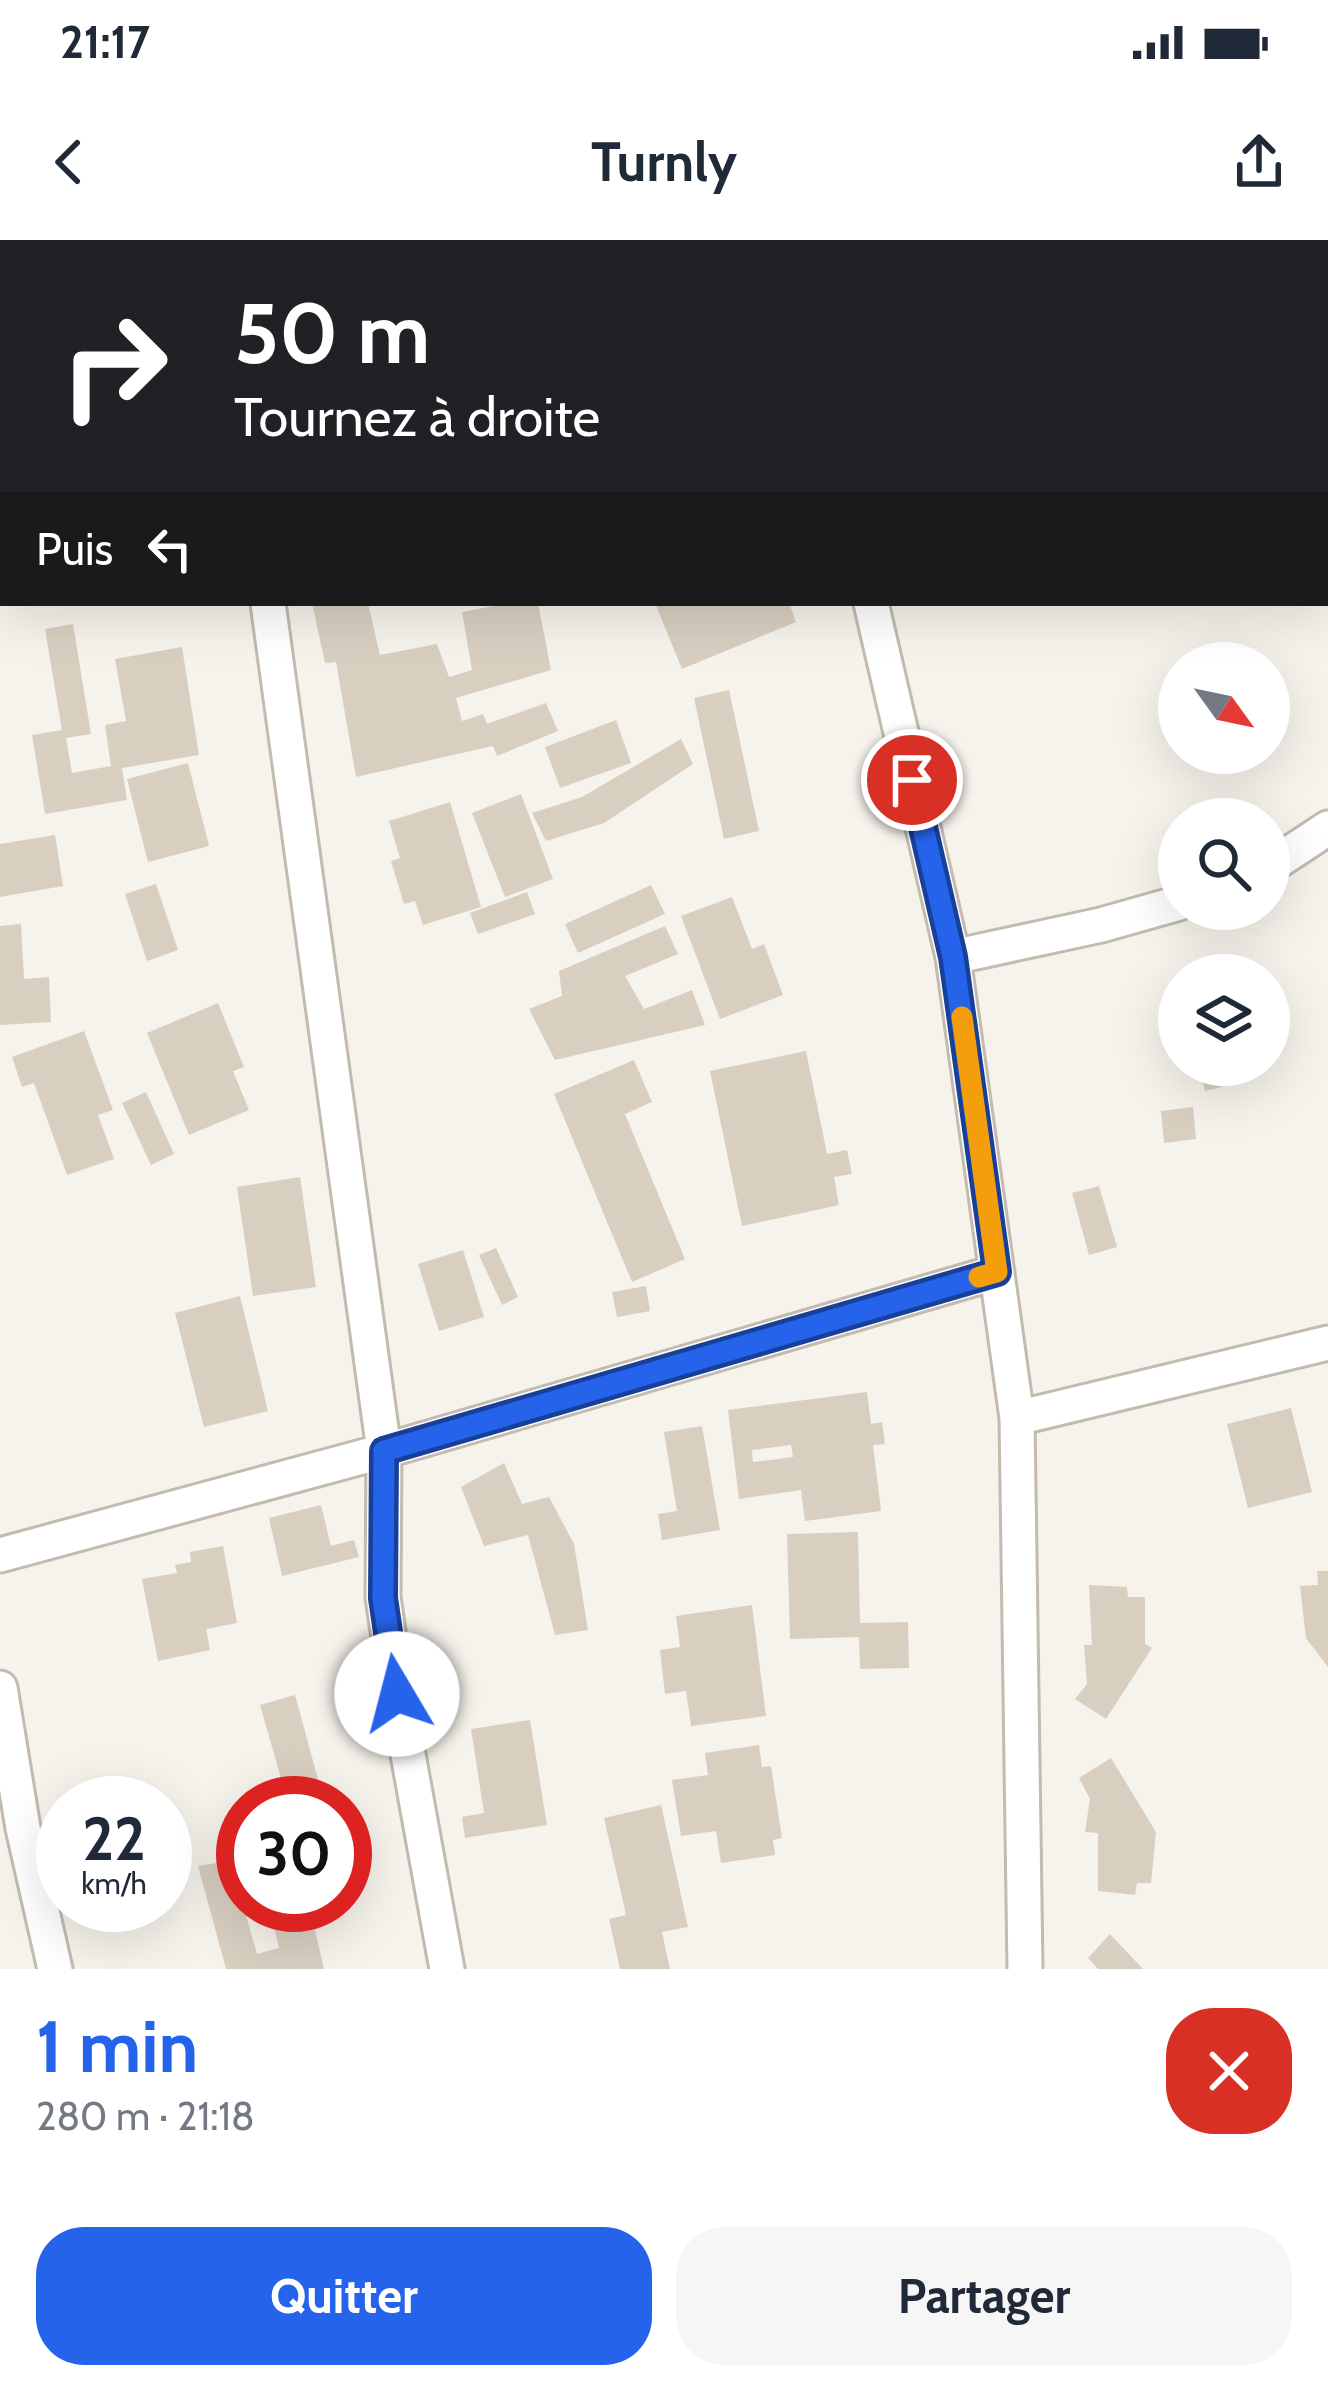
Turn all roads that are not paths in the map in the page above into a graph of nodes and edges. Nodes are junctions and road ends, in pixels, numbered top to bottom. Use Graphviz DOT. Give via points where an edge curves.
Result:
graph roads {
  1 [pos="268,606"];
  2 [pos="872,606"];
  3 [pos="1328,828"];
  4 [pos="1290,853"];
  5 [pos="1158,909"];
  6 [pos="953,957"];
  7 [pos="997,1272"];
  8 [pos="1328,1343"];
  9 [pos="1017,1418"];
  10 [pos="384,1451"];
  11 [pos="0,1555"];
  12 [pos="0,1688"];
  13 [pos="55,1969"];
  14 [pos="448,1969"];
  15 [pos="1025,1969"];
  1 -- 10 [label="street"];
  2 -- 6 [label="street"];
  3 -- 4 [label="street"];
  5 -- 6 [label="street"];
  6 -- 7 [label="street"];
  7 -- 9 [label="street"];
  7 -- 10 [label="street"];
  8 -- 9 [label="street"];
  9 -- 15 [label="street"];
  10 -- 11 [label="street"];
  10 -- 14 [label="street" via="383,1598"];
  12 -- 13 [label="street"];
}
